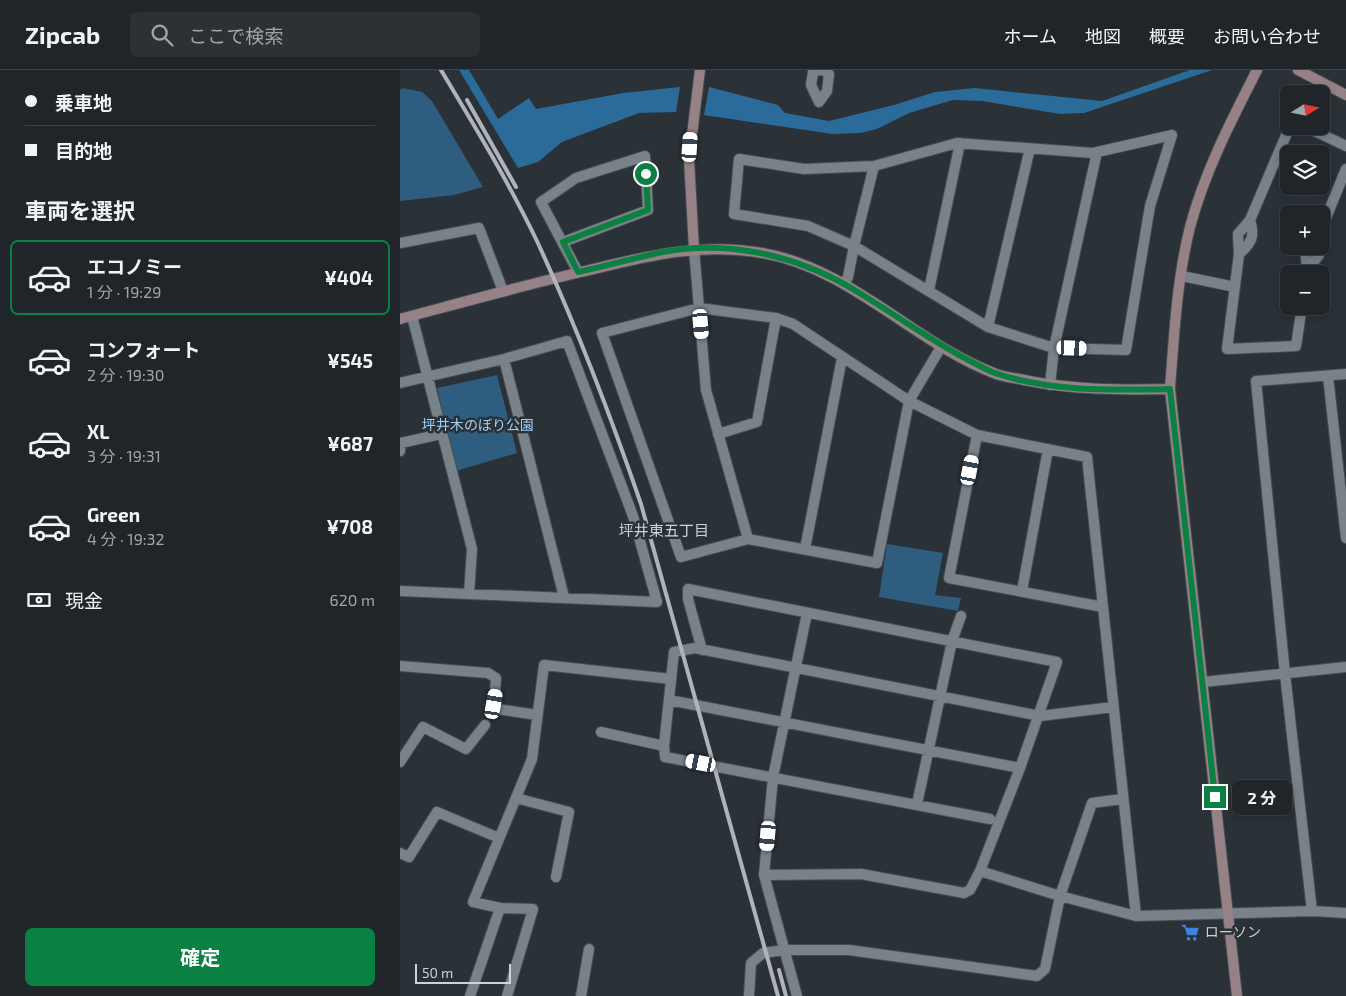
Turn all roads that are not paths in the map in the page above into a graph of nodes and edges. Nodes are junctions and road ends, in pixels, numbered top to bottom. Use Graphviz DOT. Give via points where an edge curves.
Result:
graph roads {
  1 [pos="700,70"];
  2 [pos="1257,70"];
  3 [pos="1298,70"];
  4 [pos="1346,95"];
  5 [pos="1286,135"];
  6 [pos="1323,135"];
  7 [pos="960,143"];
  8 [pos="1346,146"];
  9 [pos="1030,148"];
  10 [pos="1097,152"];
  11 [pos="874,166"];
  12 [pos="1346,169"];
  13 [pos="1330,208"];
  14 [pos="563,242"];
  15 [pos="400,243"];
  16 [pos="854,246"];
  17 [pos="694,249"];
  18 [pos="578,272"];
  19 [pos="1182,276"];
  20 [pos="844,284"];
  21 [pos="1235,287"];
  22 [pos="929,290"];
  23 [pos="503,291"];
  24 [pos="699,308"];
  25 [pos="1301,315"];
  26 [pos="412,316"];
  27 [pos="776,318"];
  28 [pos="400,319"];
  29 [pos="988,327"];
  30 [pos="941,347"];
  31 [pos="1054,348"];
  32 [pos="842,358"];
  33 [pos="504,360"];
  34 [pos="1346,374"];
  35 [pos="427,376"];
  36 [pos="1328,376"];
  37 [pos="400,383"];
  38 [pos="1050,385"];
  39 [pos="1170,389"];
  40 [pos="909,401"];
  41 [pos="441,434"];
  42 [pos="718,434"];
  43 [pos="976,435"];
  44 [pos="1048,449"];
  45 [pos="400,451"];
  46 [pos="1346,538"];
  47 [pos="748,539"];
  48 [pos="805,549"];
  49 [pos="400,590"];
  50 [pos="1022,591"];
  51 [pos="468,594"];
  52 [pos="564,597"];
  53 [pos="1103,607"];
  54 [pos="807,613"];
  55 [pos="961,616"];
  56 [pos="952,641"];
  57 [pos="702,650"];
  58 [pos="400,666"];
  59 [pos="795,667"];
  60 [pos="1346,667"];
  61 [pos="1285,674"];
  62 [pos="671,679"];
  63 [pos="1203,682"];
  64 [pos="940,695"];
  65 [pos="669,700"];
  66 [pos="1113,707"];
  67 [pos="537,715"];
  68 [pos="1040,716"];
  69 [pos="784,723"];
  70 [pos="485,725"];
  71 [pos="601,732"];
  72 [pos="664,746"];
  73 [pos="928,751"];
  74 [pos="400,762"];
  75 [pos="1020,768"];
  76 [pos="773,777"];
  77 [pos="516,798"];
  78 [pos="1122,798"];
  79 [pos="917,804"];
  80 [pos="990,818"];
  81 [pos="499,838"];
  82 [pos="400,853"];
  83 [pos="980,871"];
  84 [pos="764,875"];
  85 [pos="556,878"];
  86 [pos="1060,896"];
  87 [pos="500,908"];
  88 [pos="1312,911"];
  89 [pos="1227,912"];
  90 [pos="1346,913"];
  91 [pos="1136,916"];
  92 [pos="589,949"];
  93 [pos="784,950"];
  94 [pos="470,996"];
  95 [pos="507,996"];
  96 [pos="581,996"];
  97 [pos="749,996"];
  98 [pos="797,996"];
  99 [pos="1237,996"];
  1 -- 17 [label="street" via="689,159"];
  2 -- 19 [label="street" via="1219,143 1190,227"];
  3 -- 4 [label="street"];
  5 -- 21 [label="street" via="1250,220 1253,237 1239,254"];
  6 -- 8 [label="street"];
  7 -- 9 [label="street"];
  7 -- 11 [label="street"];
  7 -- 22 [label="street"];
  9 -- 10 [label="street"];
  9 -- 29 [label="street"];
  10 -- 31 [label="street"];
  10 -- 31 [label="street" via="1172,135 1150,206 1126,350"];
  11 -- 16 [label="street"];
  11 -- 16 [label="street" via="804,169 739,159 734,214 808,226"];
  12 -- 13 [label="street"];
  14 -- 14 [label="street" via="540,202 576,178 645,156 648,210"];
  14 -- 18 [label="street"];
  15 -- 23 [label="street" via="479,228"];
  16 -- 20 [label="street"];
  16 -- 22 [label="street"];
  17 -- 18 [label="street" via="664,252"];
  17 -- 20 [label="street" via="717,248 781,258"];
  17 -- 24 [label="street"];
  18 -- 23 [label="street"];
  19 -- 21 [label="street"];
  19 -- 39 [label="street"];
  20 -- 30 [label="street"];
  21 -- 25 [label="street" via="1227,349 1296,346"];
  22 -- 29 [label="street"];
  23 -- 26 [label="street"];
  24 -- 27 [label="street"];
  24 -- 42 [label="street" via="706,390"];
  24 -- 47 [label="street" via="602,333 681,557"];
  26 -- 28 [label="street"];
  26 -- 35 [label="street"];
  27 -- 32 [label="street" via="792,324"];
  27 -- 42 [label="street" via="756,422"];
  29 -- 31 [label="street"];
  30 -- 38 [label="street" via="997,374"];
  30 -- 40 [label="street"];
  31 -- 38 [label="street"];
  32 -- 40 [label="street"];
  32 -- 48 [label="street"];
  33 -- 35 [label="street"];
  33 -- 52 [label="street"];
  33 -- 52 [label="street" via="567,341 633,516 658,602"];
  34 -- 36 [label="street"];
  35 -- 37 [label="street"];
  35 -- 41 [label="street"];
  36 -- 46 [label="street"];
  36 -- 61 [label="street" via="1256,381"];
  38 -- 39 [label="street" via="1089,390"];
  39 -- 63 [label="street"];
  40 -- 43 [label="street"];
  40 -- 48 [label="street" via="877,563"];
  41 -- 45 [label="street" via="400,443"];
  41 -- 51 [label="street" via="472,549"];
  42 -- 47 [label="street"];
  43 -- 44 [label="street"];
  43 -- 50 [label="street" via="949,578"];
  44 -- 50 [label="street"];
  44 -- 53 [label="street" via="1087,456"];
  47 -- 48 [label="street"];
  49 -- 51 [label="street"];
  50 -- 53 [label="street"];
  51 -- 52 [label="street"];
  53 -- 66 [label="street"];
  54 -- 56 [label="street"];
  54 -- 57 [label="street" via="688,589"];
  54 -- 59 [label="street"];
  55 -- 56 [label="street"];
  56 -- 64 [label="street"];
  56 -- 68 [label="street" via="1057,662"];
  57 -- 59 [label="street"];
  57 -- 62 [label="street" via="674,652"];
  58 -- 67 [label="street" via="488,673 496,678 494,704 497,709"];
  59 -- 64 [label="street"];
  59 -- 69 [label="street"];
  60 -- 61 [label="street"];
  61 -- 63 [label="street"];
  61 -- 88 [label="street"];
  62 -- 65 [label="street"];
  62 -- 67 [label="street" via="544,665"];
  63 -- 89 [label="street"];
  64 -- 68 [label="street"];
  64 -- 73 [label="street"];
  65 -- 69 [label="street"];
  65 -- 72 [label="street"];
  66 -- 68 [label="street"];
  66 -- 78 [label="street"];
  67 -- 77 [label="street" via="532,759"];
  68 -- 75 [label="street"];
  69 -- 73 [label="street"];
  69 -- 76 [label="street"];
  70 -- 74 [label="street" via="466,749 423,727"];
  71 -- 72 [label="street"];
  72 -- 76 [label="street" via="665,757"];
  73 -- 75 [label="street"];
  73 -- 79 [label="street"];
  75 -- 83 [label="street"];
  76 -- 79 [label="street"];
  76 -- 84 [label="street"];
  77 -- 81 [label="street"];
  77 -- 85 [label="street" via="569,812"];
  78 -- 86 [label="street" via="1092,803"];
  78 -- 91 [label="street"];
  79 -- 80 [label="street"];
  81 -- 82 [label="street" via="436,812 409,857"];
  81 -- 87 [label="street" via="473,902"];
  83 -- 84 [label="street" via="970,890 964,893 861,874"];
  83 -- 86 [label="street"];
  84 -- 93 [label="street"];
  86 -- 91 [label="street"];
  86 -- 93 [label="street" via="1045,969 1037,976 848,950"];
  87 -- 94 [label="street"];
  87 -- 95 [label="street" via="534,909"];
  88 -- 89 [label="street"];
  88 -- 90 [label="street"];
  89 -- 91 [label="street"];
  89 -- 99 [label="street"];
  92 -- 96 [label="street"];
  93 -- 97 [label="street" via="763,953 750,963"];
  93 -- 98 [label="street"];
}
